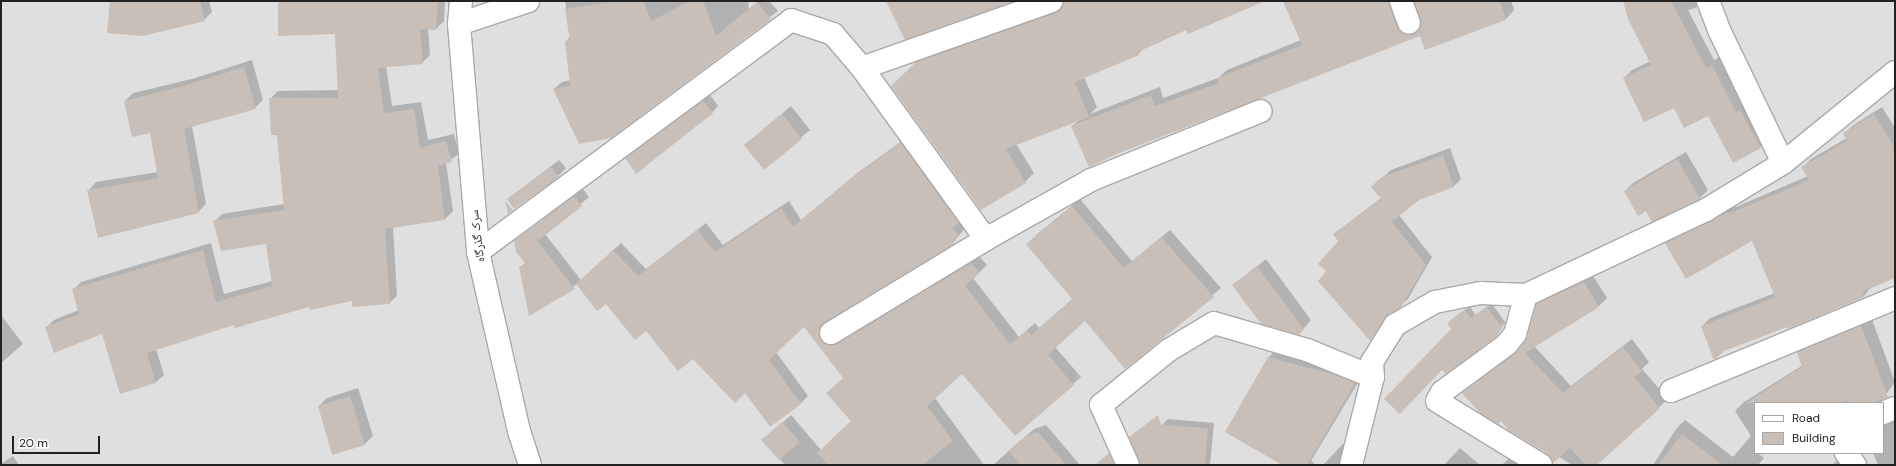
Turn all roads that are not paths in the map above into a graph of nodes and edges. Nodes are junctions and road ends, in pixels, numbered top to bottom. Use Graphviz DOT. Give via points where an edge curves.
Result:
graph roads {
  1 [pos="461,1"];
  2 [pos="528,1"];
  3 [pos="1052,1"];
  4 [pos="1401,1"];
  5 [pos="1708,1"];
  6 [pos="1409,23"];
  7 [pos="459,24"];
  8 [pos="862,68"];
  9 [pos="1895,72"];
  10 [pos="1261,111"];
  11 [pos="1783,163"];
  12 [pos="986,239"];
  13 [pos="478,252"];
  14 [pos="1526,295"];
  15 [pos="1895,298"];
  16 [pos="832,333"];
  17 [pos="1372,377"];
  18 [pos="1672,391"];
  19 [pos="1895,408"];
  20 [pos="1884,413"];
  21 [pos="1847,454"];
  22 [pos="530,465"];
  23 [pos="1128,465"];
  24 [pos="1351,465"];
  25 [pos="1540,465"];
  26 [pos="1854,465"];
  1 -- 7 [label="street, سرک گذرگاه"];
  2 -- 7 [label="street"];
  3 -- 8 [label="street"];
  4 -- 6 [label="street"];
  5 -- 11 [label="street" via="1720,32"];
  7 -- 13 [label="street, سرک گذرگاه"];
  8 -- 12 [label="street"];
  8 -- 13 [label="street" via="833,34 791,20"];
  9 -- 11 [label="street"];
  10 -- 12 [label="street" via="1091,180"];
  11 -- 14 [label="street" via="1706,210"];
  12 -- 16 [label="street"];
  13 -- 22 [label="street, سرک گذرگاه" via="519,431"];
  14 -- 17 [label="street" via="1480,293 1435,302 1395,324 1372,362"];
  14 -- 25 [label="street" via="1515,334 1506,345 1442,392 1437,401"];
  15 -- 18 [label="street"];
  17 -- 23 [label="street" via="1307,350 1214,323 1169,350 1100,404"];
  17 -- 24 [label="street"];
  19 -- 20 [label="street"];
  21 -- 26 [label="street"];
}
